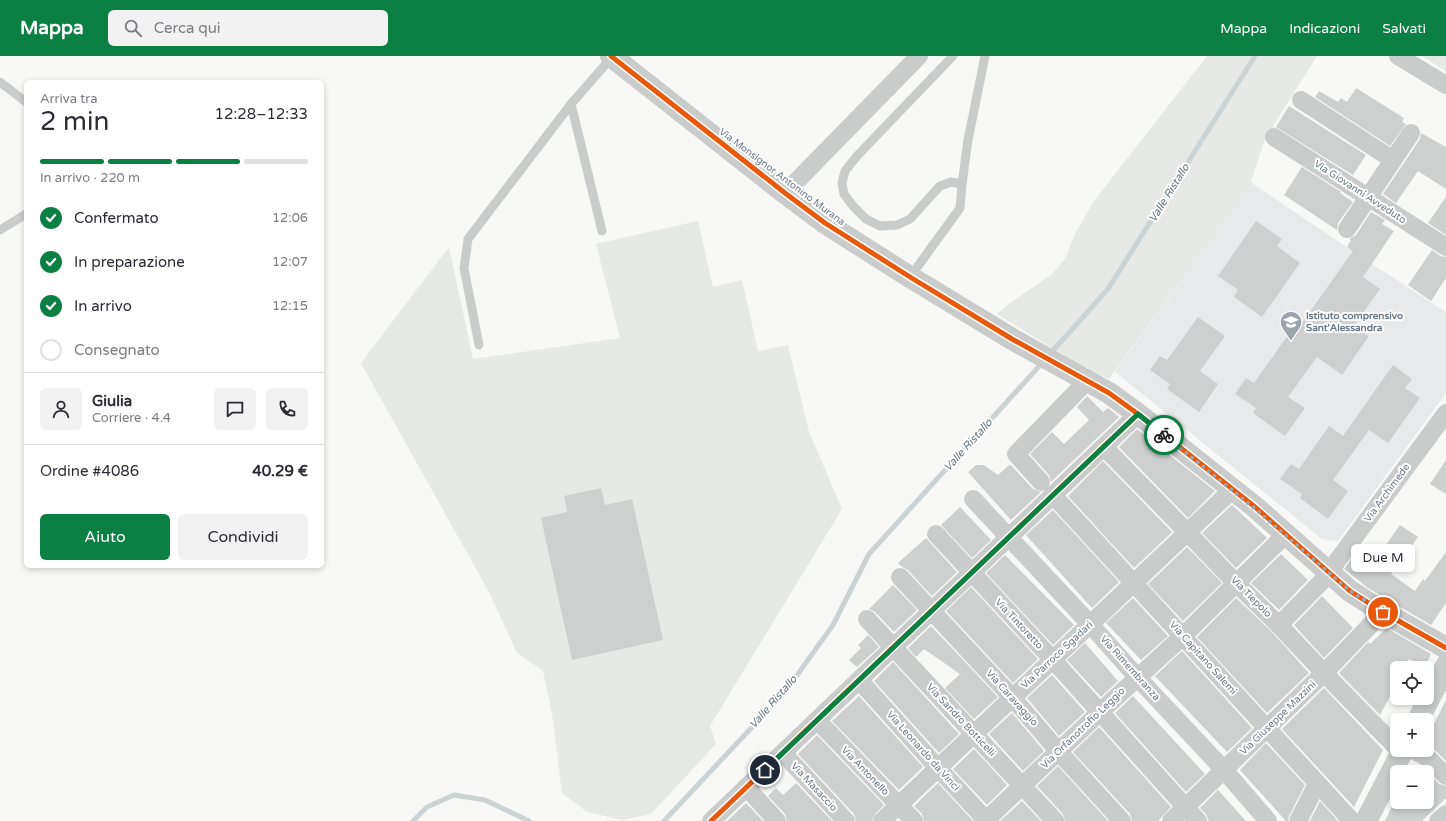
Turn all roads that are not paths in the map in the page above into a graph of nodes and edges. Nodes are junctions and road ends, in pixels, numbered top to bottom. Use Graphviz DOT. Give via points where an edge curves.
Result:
graph roads {
  1 [pos="612,56"];
  2 [pos="919,56"];
  3 [pos="953,56"];
  4 [pos="985,56"];
  5 [pos="1398,56"];
  6 [pos="0,82"];
  7 [pos="1446,85"];
  8 [pos="24,100"];
  9 [pos="1301,100"];
  10 [pos="571,104"];
  11 [pos="1411,133"];
  12 [pos="1274,137"];
  13 [pos="1393,160"];
  14 [pos="962,184"];
  15 [pos="785,193"];
  16 [pos="1368,197"];
  17 [pos="24,215"];
  18 [pos="1347,229"];
  19 [pos="0,230"];
  20 [pos="602,231"];
  21 [pos="1446,247"];
  22 [pos="910,277"];
  23 [pos="479,345"];
  24 [pos="1083,379"];
  25 [pos="1446,413"];
  26 [pos="1138,414"];
  27 [pos="1104,447"];
  28 [pos="1041,482"];
  29 [pos="1232,490"];
  30 [pos="1053,495"];
  31 [pos="973,499"];
  32 [pos="1187,532"];
  33 [pos="936,534"];
  34 [pos="1285,535"];
  35 [pos="1009,538"];
  36 [pos="971,572"];
  37 [pos="1329,574"];
  38 [pos="900,577"];
  39 [pos="1134,582"];
  40 [pos="1236,583"];
  41 [pos="932,611"];
  42 [pos="1383,612"];
  43 [pos="867,619"];
  44 [pos="1090,624"];
  45 [pos="1279,625"];
  46 [pos="1183,636"];
  47 [pos="894,648"];
  48 [pos="1446,648"];
  49 [pos="1053,660"];
  50 [pos="1324,673"];
  51 [pos="1444,675"];
  52 [pos="1137,677"];
  53 [pos="859,680"];
  54 [pos="1012,697"];
  55 [pos="1100,712"];
  56 [pos="1422,713"];
  57 [pos="817,720"];
  58 [pos="1266,728"];
  59 [pos="974,735"];
  60 [pos="1390,737"];
  61 [pos="783,752"];
  62 [pos="1059,752"];
  63 [pos="1399,757"];
  64 [pos="1425,757"];
  65 [pos="938,768"];
  66 [pos="1224,770"];
  67 [pos="1446,776"];
  68 [pos="1317,784"];
  69 [pos="1023,786"];
  70 [pos="746,787"];
  71 [pos="898,805"];
  72 [pos="1186,807"];
  73 [pos="1446,814"];
  74 [pos="711,821"];
  75 [pos="777,821"];
  76 [pos="846,821"];
  77 [pos="882,821"];
  78 [pos="914,821"];
  79 [pos="986,821"];
  80 [pos="1055,821"];
  81 [pos="1122,821"];
  82 [pos="1171,821"];
  83 [pos="1198,821"];
  84 [pos="1268,821"];
  85 [pos="1298,821"];
  86 [pos="1352,821"];
  87 [pos="1366,821"];
  88 [pos="1438,821"];
  1 -- 10 [label="lane"];
  1 -- 15 [label="street, Via Monsignor Antonino Murana"];
  2 -- 15 [label="street"];
  3 -- 14 [label="lane" via="857,156 845,171 842,183 844,194 853,206 880,226 897,225 910,219 940,186 952,182"];
  4 -- 14 [label="lane"];
  5 -- 7 [label="street"];
  6 -- 8 [label="lane"];
  9 -- 13 [label="street"];
  10 -- 20 [label="lane"];
  10 -- 23 [label="lane" via="468,239 464,268"];
  11 -- 13 [label="street"];
  12 -- 16 [label="street, Via Giovanni Avveduto"];
  13 -- 16 [label="street"];
  14 -- 22 [label="lane" via="960,208"];
  15 -- 22 [label="street, Via Monsignor Antonino Murana" via="825,223"];
  16 -- 18 [label="street"];
  16 -- 21 [label="street, Via Giovanni Avveduto"];
  17 -- 19 [label="lane"];
  22 -- 24 [label="street, Via Monsignor Antonino Murana"];
  24 -- 26 [label="street"];
  24 -- 28 [label="street" via="1016,454"];
  25 -- 37 [label="street, Via Archimede"];
  26 -- 27 [label="street"];
  26 -- 29 [label="street"];
  27 -- 30 [label="street"];
  27 -- 32 [label="street, Via Tiepolo"];
  29 -- 32 [label="street, Via Parroco Sgadari"];
  29 -- 34 [label="street"];
  30 -- 35 [label="street"];
  30 -- 39 [label="street, Via Capitano Salemi"];
  31 -- 35 [label="street, Via Rimembranza"];
  32 -- 39 [label="street, Via Parroco Sgadari"];
  32 -- 40 [label="street, Via Tiepolo"];
  33 -- 36 [label="street, Via Tintoretto"];
  34 -- 37 [label="street"];
  34 -- 40 [label="street, Via Orfanotrofio Leggio"];
  35 -- 36 [label="street"];
  35 -- 44 [label="street, Via Rimembranza"];
  36 -- 41 [label="street"];
  36 -- 49 [label="street, Via Tintoretto"];
  37 -- 42 [label="street"];
  37 -- 45 [label="street, Via Archimede"];
  38 -- 41 [label="street, Via Caravaggio"];
  39 -- 44 [label="street, Via Parroco Sgadari"];
  39 -- 46 [label="street, Via Capitano Salemi"];
  40 -- 45 [label="street, Via Tiepolo"];
  40 -- 46 [label="street, Via Orfanotrofio Leggio"];
  41 -- 47 [label="street"];
  41 -- 54 [label="street, Via Caravaggio"];
  42 -- 48 [label="street"];
  42 -- 50 [label="street, Via Giuseppe Mazzini"];
  43 -- 47 [label="street, Via Sandro Botticelli"];
  44 -- 49 [label="street, Via Parroco Sgadari"];
  44 -- 52 [label="street, Via Rimembranza"];
  45 -- 50 [label="street, Via Tiepolo"];
  46 -- 52 [label="street, Via Orfanotrofio Leggio"];
  46 -- 58 [label="street, Via Capitano Salemi"];
  47 -- 53 [label="street"];
  47 -- 59 [label="street, Via Sandro Botticelli"];
  49 -- 54 [label="street, Via Parroco Sgadari"];
  49 -- 55 [label="street, Via Tintoretto"];
  50 -- 58 [label="street, Via Giuseppe Mazzini"];
  50 -- 60 [label="street, Via Tiepolo"];
  51 -- 56 [label="street"];
  52 -- 55 [label="street, Via Orfanotrofio Leggio"];
  52 -- 66 [label="street, Via Rimembranza"];
  53 -- 57 [label="street"];
  53 -- 65 [label="street, Via Leonardo da Vinci"];
  54 -- 59 [label="street, Via Parroco Sgadari"];
  54 -- 62 [label="street, Via Caravaggio"];
  55 -- 62 [label="street, Via Orfanotrofio Leggio"];
  55 -- 72 [label="street, Via Tintoretto"];
  57 -- 61 [label="street"];
  57 -- 71 [label="street, Via Antonello"];
  58 -- 66 [label="street, Via Giuseppe Mazzini"];
  58 -- 68 [label="street, Via Capitano Salemi"];
  59 -- 65 [label="street, Via Parroco Sgadari"];
  59 -- 69 [label="street, Via Sandro Botticelli"];
  61 -- 70 [label="street"];
  61 -- 76 [label="street, Via Masaccio"];
  62 -- 69 [label="street, Via Orfanotrofio Leggio"];
  62 -- 81 [label="street, Via Caravaggio"];
  63 -- 87 [label="street"];
  64 -- 67 [label="street, Via Tiepolo"];
  65 -- 71 [label="street, Via Parroco Sgadari"];
  65 -- 79 [label="street, Via Leonardo da Vinci"];
  66 -- 72 [label="street, Via Giuseppe Mazzini"];
  66 -- 84 [label="street, Via Rimembranza"];
  68 -- 85 [label="street"];
  68 -- 86 [label="street, Via Capitano Salemi"];
  69 -- 79 [label="street, Via Orfanotrofio Leggio"];
  69 -- 80 [label="street, Via Sandro Botticelli"];
  70 -- 74 [label="street"];
  70 -- 75 [label="street"];
  71 -- 77 [label="street, Via Parroco Sgadari"];
  71 -- 78 [label="street, Via Antonello"];
  72 -- 82 [label="street, Via Giuseppe Mazzini"];
  72 -- 83 [label="street, Via Tintoretto"];
  73 -- 88 [label="street"];
}
